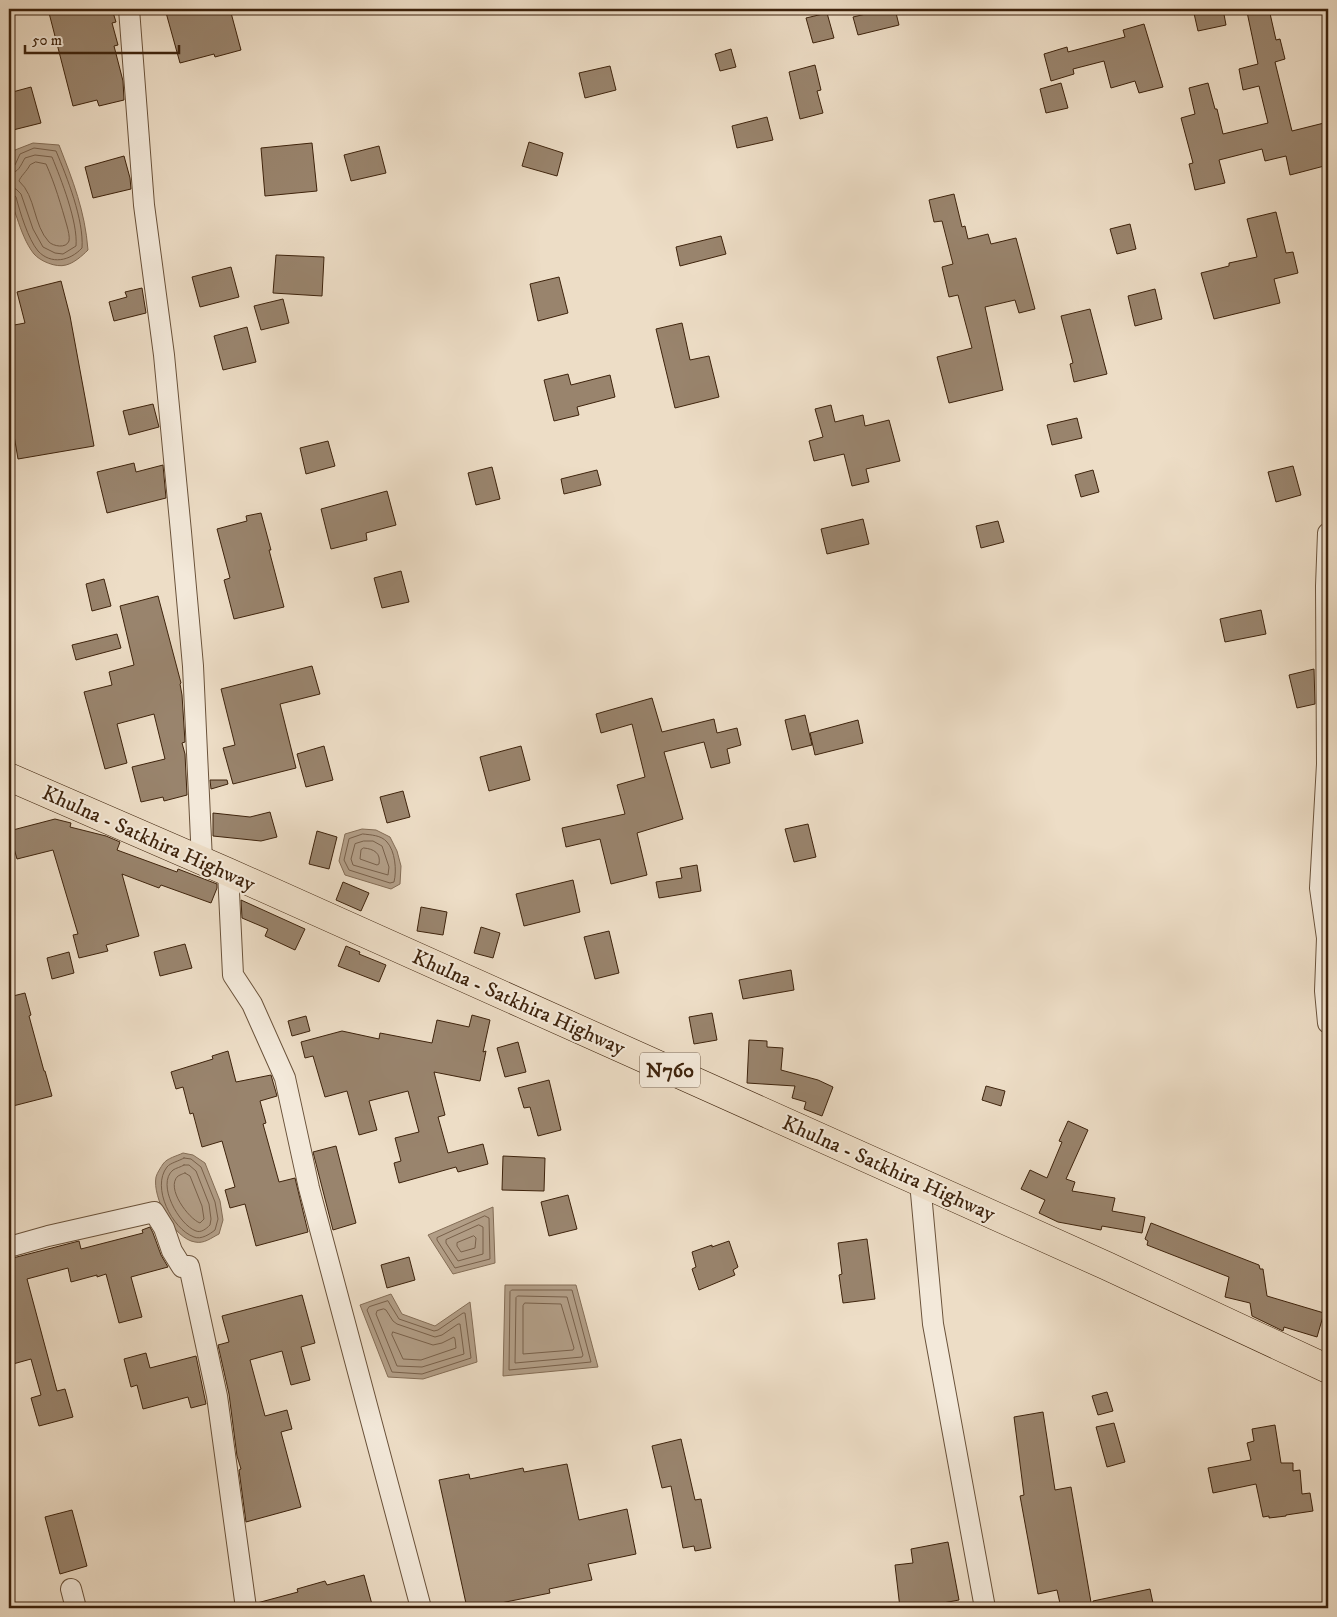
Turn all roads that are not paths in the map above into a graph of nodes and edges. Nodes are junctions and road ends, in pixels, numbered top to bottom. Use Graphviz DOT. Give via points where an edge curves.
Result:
graph roads {
  1 [pos="129,9"];
  2 [pos="1328,533"];
  3 [pos="9,776"];
  4 [pos="202,861"];
  5 [pos="228,872"];
  6 [pos="1328,1023"];
  7 [pos="920,1182"];
  8 [pos="9,1247"];
  9 [pos="1328,1369"];
  10 [pos="71,1589"];
  11 [pos="76,1608"];
  12 [pos="246,1608"];
  13 [pos="421,1608"];
  14 [pos="985,1608"];
  1 -- 4 [label="street" via="144,205 164,355 193,666"];
  2 -- 6 [label="street" via="1327,764 1320,888 1327,938"];
  3 -- 4 [label="highway, Khulna - Satkhira Highway / N760"];
  4 -- 5 [label="highway, Khulna - Satkhira Highway / N760"];
  5 -- 7 [label="highway, Khulna - Satkhira Highway / N760"];
  5 -- 13 [label="street" via="233,975 252,1004 285,1078 309,1188"];
  7 -- 9 [label="highway, Khulna - Satkhira Highway / N760"];
  7 -- 14 [label="street" via="933,1324"];
  8 -- 12 [label="street" via="154,1212 172,1251 182,1266 188,1266 192,1283 217,1396"];
  10 -- 11 [label="street"];
}
